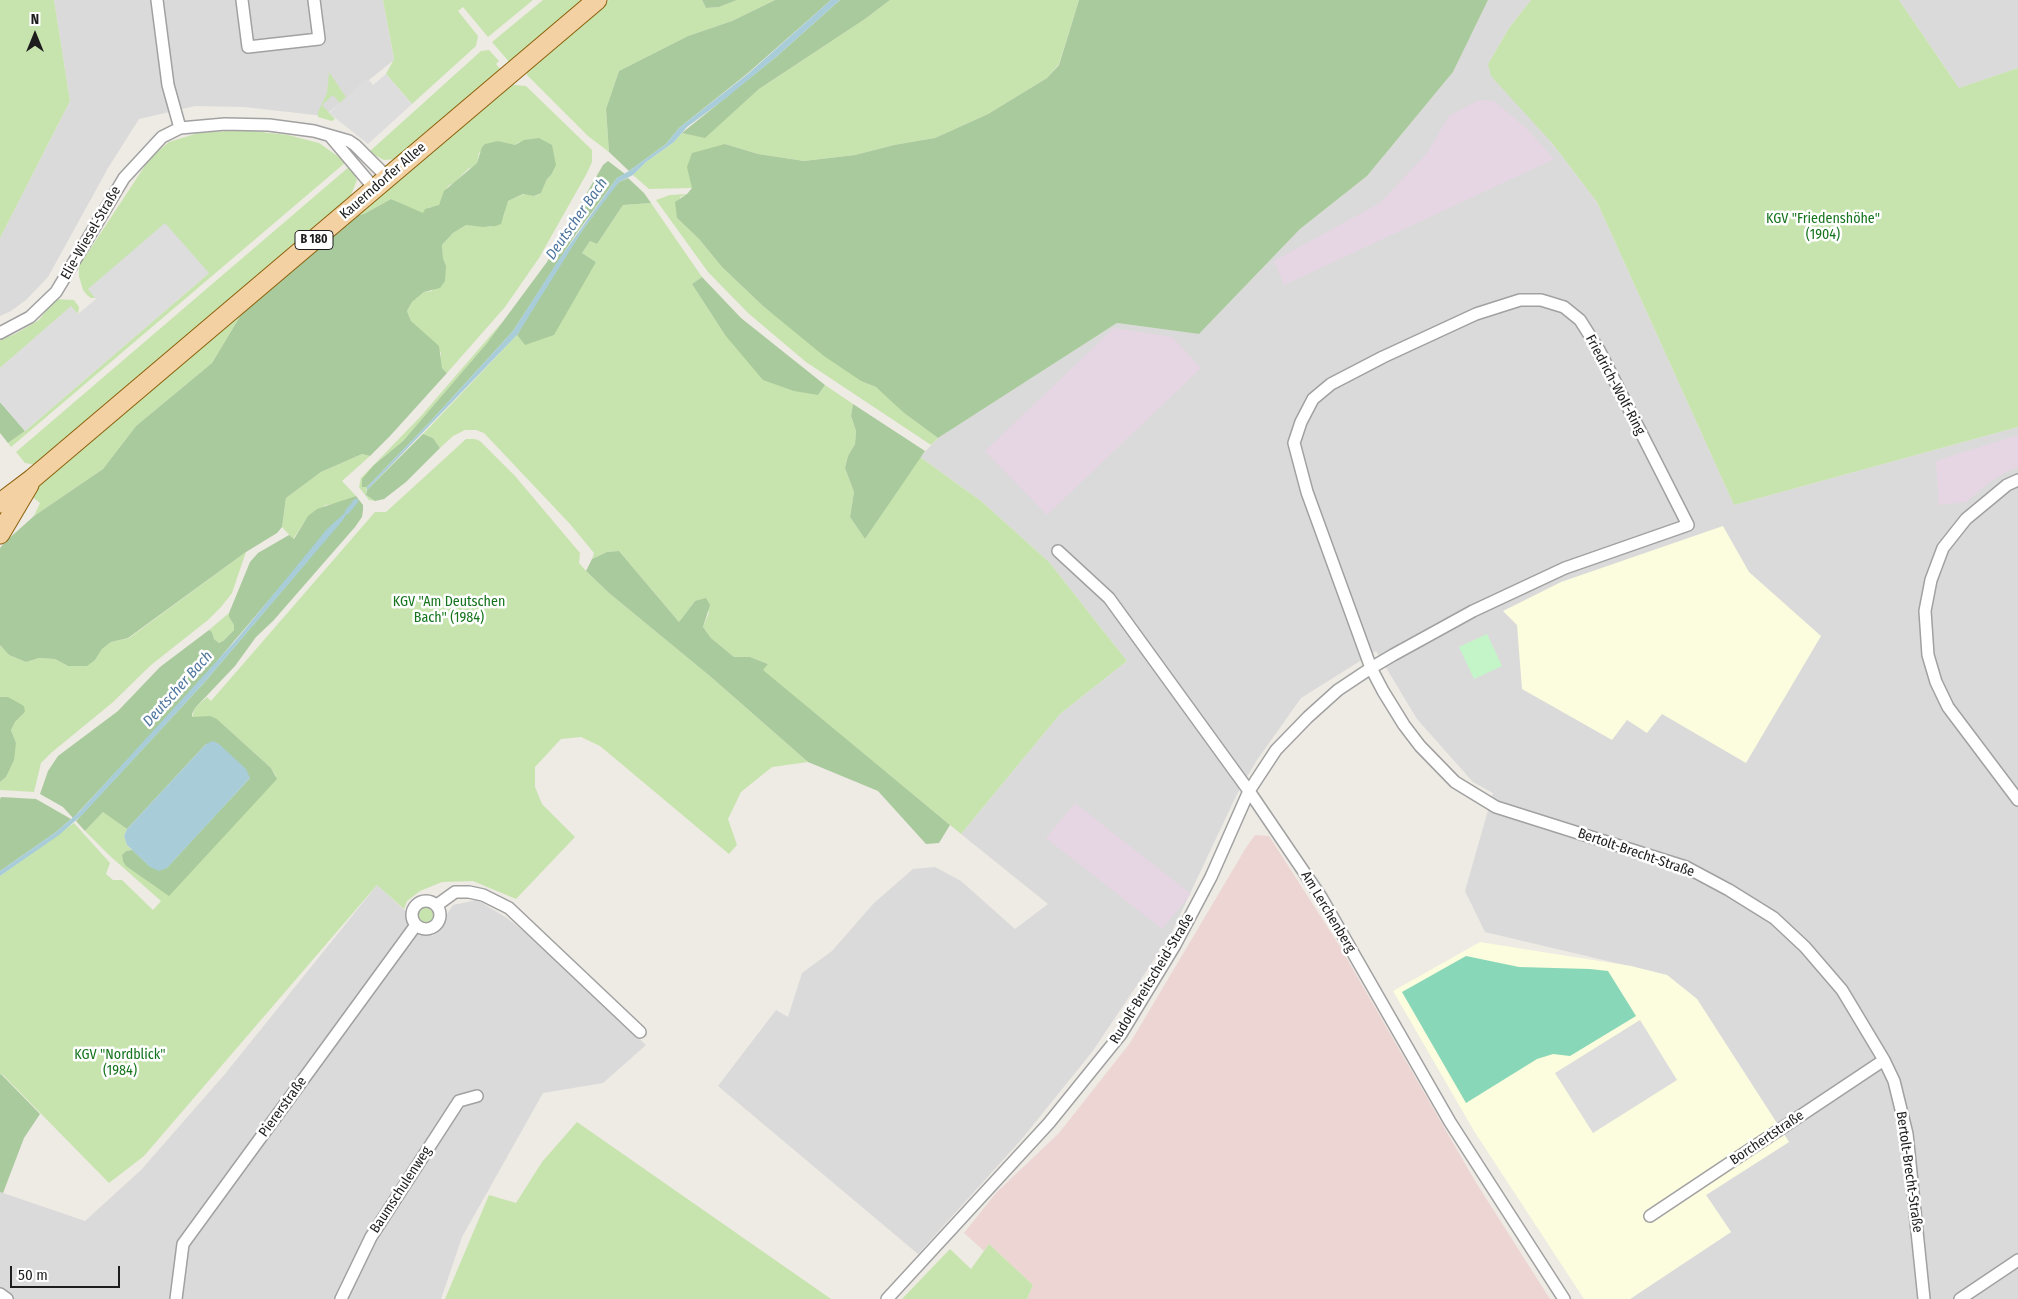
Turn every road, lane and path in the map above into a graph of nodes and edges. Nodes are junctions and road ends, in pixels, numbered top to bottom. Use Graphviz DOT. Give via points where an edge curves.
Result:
graph roads {
  1 [pos="157,0"];
  2 [pos="242,0"];
  3 [pos="314,0"];
  4 [pos="597,0"];
  5 [pos="180,128"];
  6 [pos="330,136"];
  7 [pos="381,183"];
  8 [pos="0,333"];
  9 [pos="32,479"];
  10 [pos="2018,480"];
  11 [pos="0,503"];
  12 [pos="0,534"];
  13 [pos="1058,551"];
  14 [pos="1371,668"];
  15 [pos="1249,791"];
  16 [pos="2018,800"];
  17 [pos="437,905"];
  18 [pos="416,925"];
  19 [pos="640,1032"];
  20 [pos="1884,1060"];
  21 [pos="477,1096"];
  22 [pos="1650,1216"];
  23 [pos="2018,1260"];
  24 [pos="0,1294"];
  25 [pos="7,1299"];
  26 [pos="176,1299"];
  27 [pos="340,1299"];
  28 [pos="887,1299"];
  29 [pos="1564,1299"];
  30 [pos="1924,1299"];
  31 [pos="1960,1299"];
  1 -- 5 [label="street" via="168,85"];
  2 -- 3 [label="street" via="248,47 319,39"];
  4 -- 7 [label="main road, Kauerndorfer Allee / B 180"];
  5 -- 6 [label="street, Elie-Wiesel-Straße" via="269,125"];
  5 -- 8 [label="street, Elie-Wiesel-Straße" via="162,136 124,178 56,292 30,317"];
  6 -- 7 [label="street" via="352,160"];
  6 -- 7 [label="street, Elie-Wiesel-Straße" via="356,145"];
  7 -- 9 [label="main road, Kauerndorfer Allee / B 180"];
  9 -- 11 [label="main road, Kauerndorfer Allee / B 180"];
  9 -- 12 [label="main road, Kauerndorfer Allee / B 180"];
  10 -- 16 [label="street" via="2007,485 1966,519 1944,548 1931,580 1925,611 1928,654 1948,707"];
  13 -- 15 [label="street, Am Lerchenberg" via="1110,598"];
  14 -- 14 [label="street, Friedrich-Wolf-Ring" via="1473,610 1565,568 1688,525 1599,350 1580,320 1564,307 1541,300 1520,300 1476,314 1331,384 1313,399 1294,443 1307,492"];
  14 -- 15 [label="street, Rudolf-Breitscheid-Straße" via="1338,690 1308,717 1276,750"];
  14 -- 20 [label="street, Bertolt-Brecht-Straße" via="1382,691 1420,746 1456,782 1496,808 1686,867 1774,918 1805,947 1842,990"];
  15 -- 28 [label="street, Rudolf-Breitscheid-Straße" via="1211,877 1175,945 1121,1034 1049,1123"];
  15 -- 29 [label="street, Am Lerchenberg" via="1321,897 1450,1122"];
  17 -- 18 [label="street" via="441,914 434,927 424,929"];
  17 -- 18 [label="street" via="429,901 416,904 412,912"];
  17 -- 19 [label="street" via="455,892 469,892 509,908"];
  18 -- 26 [label="street, Piererstraße" via="183,1244"];
  20 -- 22 [label="street, Borchertstraße"];
  20 -- 30 [label="street, Bertolt-Brecht-Straße" via="1894,1081 1907,1134"];
  21 -- 27 [label="street, Baumschulenweg" via="459,1101 371,1236"];
  23 -- 31 [label="street"];
  24 -- 25 [label="street"];
}
